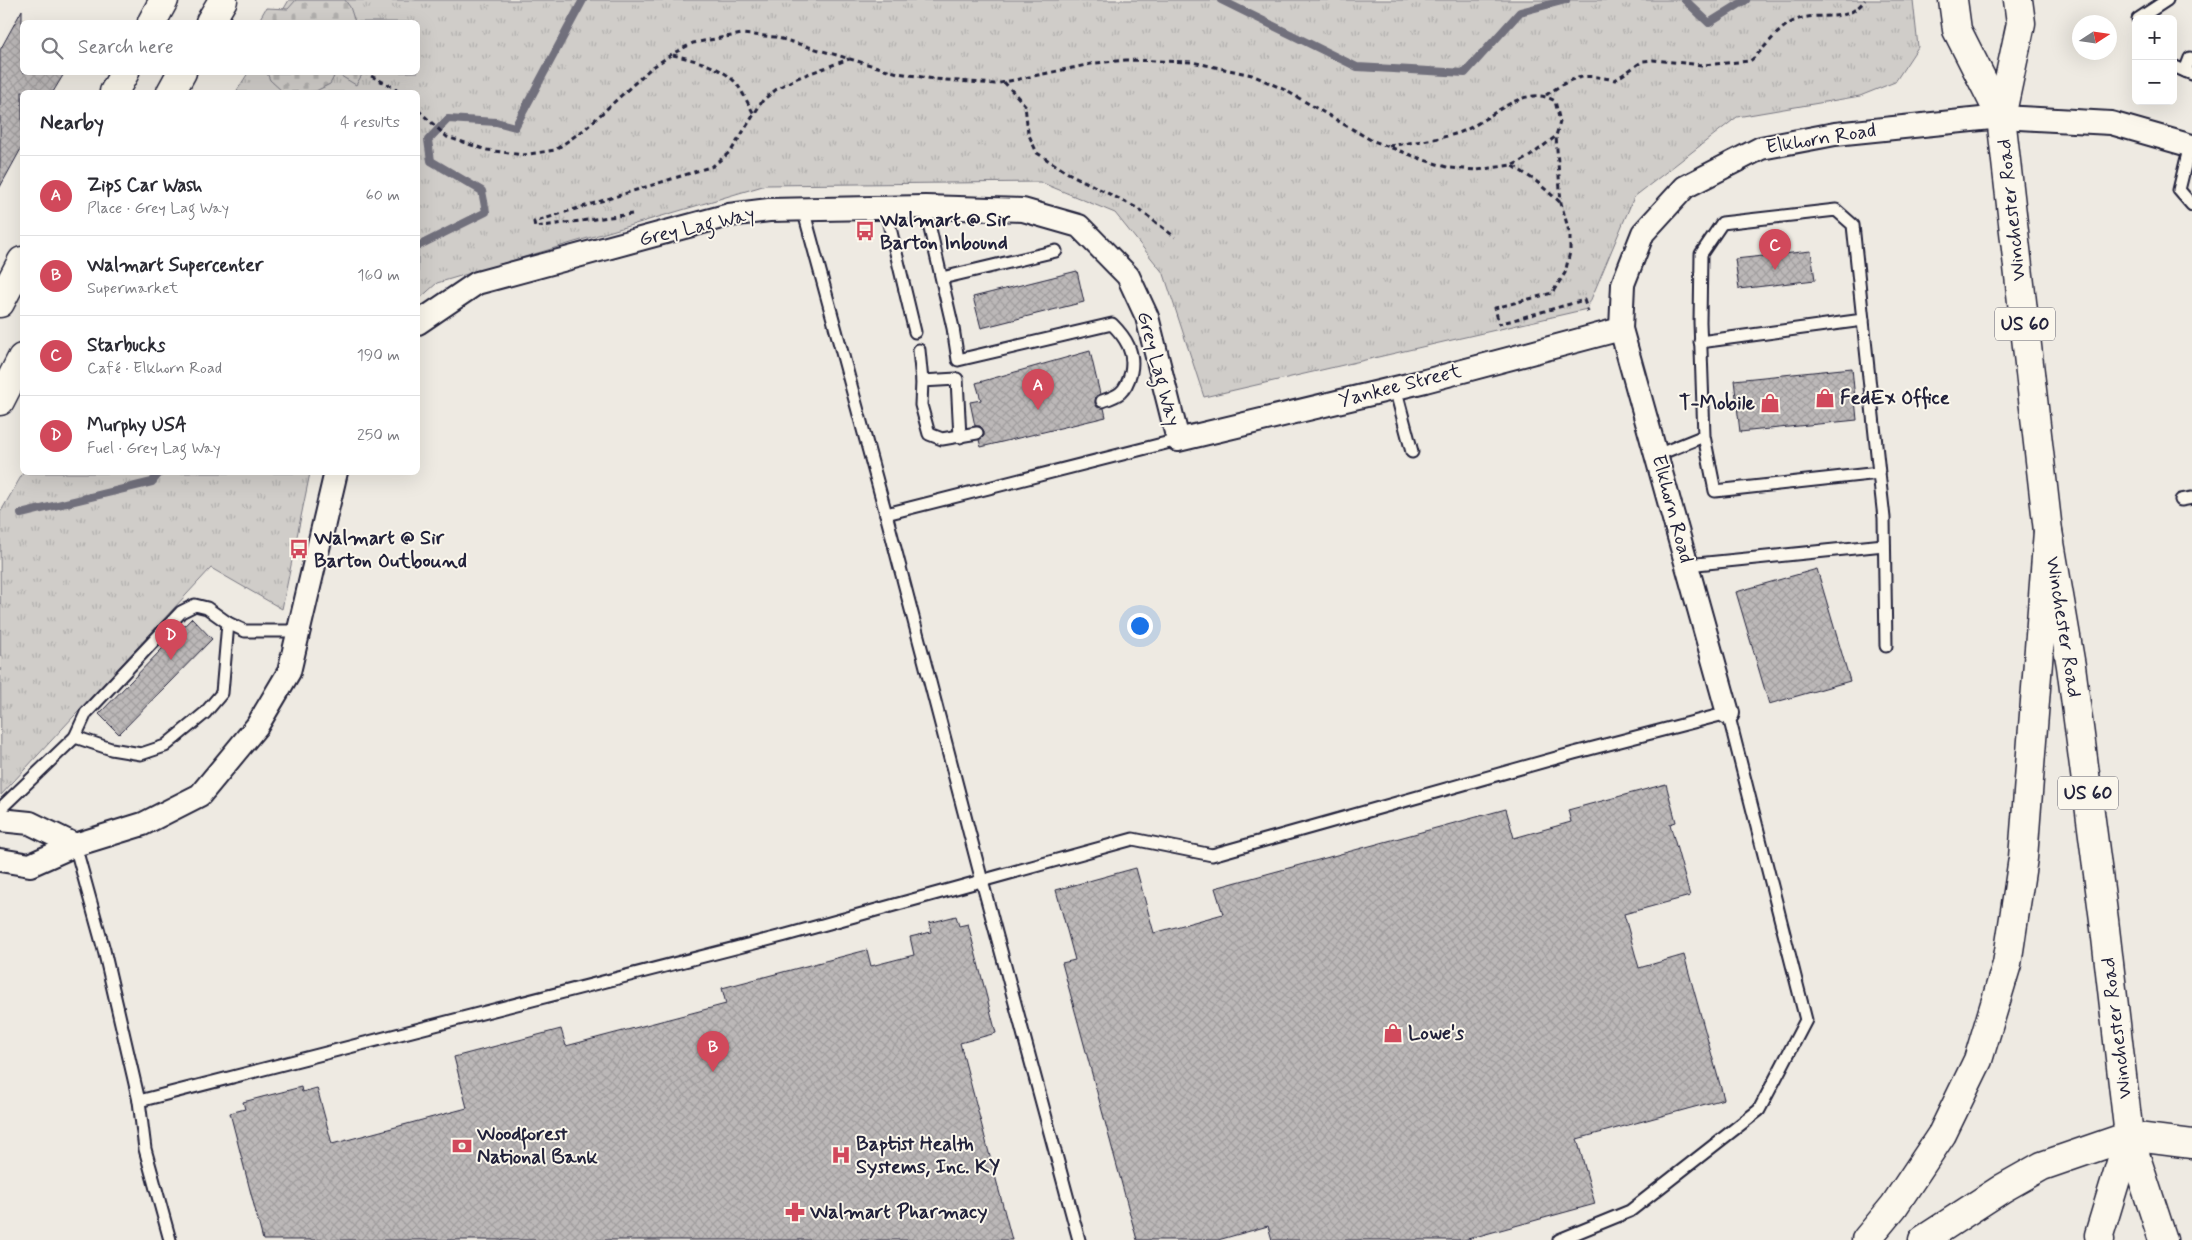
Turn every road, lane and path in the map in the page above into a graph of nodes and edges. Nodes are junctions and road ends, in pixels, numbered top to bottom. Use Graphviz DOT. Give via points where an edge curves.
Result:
graph roads {
  1 [pos="164,0"];
  2 [pos="223,0"];
  3 [pos="1865,0"];
  4 [pos="1953,0"];
  5 [pos="2018,0"];
  6 [pos="2167,0"];
  7 [pos="2144,15"];
  8 [pos="153,20"];
  9 [pos="211,20"];
  10 [pos="672,54"];
  11 [pos="2190,58"];
  12 [pos="849,59"];
  13 [pos="2188,73"];
  14 [pos="123,75"];
  15 [pos="180,75"];
  16 [pos="369,75"];
  17 [pos="1004,82"];
  18 [pos="115,90"];
  19 [pos="172,90"];
  20 [pos="397,90"];
  21 [pos="1546,95"];
  22 [pos="420,112"];
  23 [pos="754,114"];
  24 [pos="2001,117"];
  25 [pos="1556,136"];
  26 [pos="2191,146"];
  27 [pos="1388,147"];
  28 [pos="1512,165"];
  29 [pos="1561,204"];
  30 [pos="2192,204"];
  31 [pos="925,206"];
  32 [pos="885,207"];
  33 [pos="803,209"];
  34 [pos="638,213"];
  35 [pos="1175,237"];
  36 [pos="1056,251"];
  37 [pos="20,265"];
  38 [pos="942,278"];
  39 [pos="0,303"];
  40 [pos="1863,320"];
  41 [pos="420,321"];
  42 [pos="1622,329"];
  43 [pos="915,332"];
  44 [pos="1594,337"];
  45 [pos="1700,342"];
  46 [pos="919,350"];
  47 [pos="958,360"];
  48 [pos="20,362"];
  49 [pos="957,380"];
  50 [pos="922,381"];
  51 [pos="1395,388"];
  52 [pos="0,401"];
  53 [pos="1102,401"];
  54 [pos="977,433"];
  55 [pos="1704,436"];
  56 [pos="960,437"];
  57 [pos="1178,440"];
  58 [pos="1412,452"];
  59 [pos="1657,454"];
  60 [pos="1879,474"];
  61 [pos="335,475"];
  62 [pos="886,514"];
  63 [pos="2048,531"];
  64 [pos="1884,545"];
  65 [pos="1687,565"];
  66 [pos="228,623"];
  67 [pos="300,631"];
  68 [pos="1886,646"];
  69 [pos="1728,713"];
  70 [pos="75,737"];
  71 [pos="0,809"];
  72 [pos="0,820"];
  73 [pos="75,845"];
  74 [pos="0,860"];
  75 [pos="982,881"];
  76 [pos="139,1101"];
  77 [pos="2129,1136"];
  78 [pos="2192,1144"];
  79 [pos="170,1240"];
  80 [pos="1079,1240"];
  81 [pos="1559,1240"];
  82 [pos="1866,1240"];
  83 [pos="1923,1240"];
  84 [pos="2100,1240"];
  85 [pos="2163,1240"];
  1 -- 8 [label="main road"];
  2 -- 9 [label="main road"];
  3 -- 21 [label="path" via="1856,10 1842,16 1796,20 1750,62 1703,65 1643,61 1615,80 1594,76 1571,79"];
  4 -- 24 [label="main road, Winchester Road / US 60" via="1956,30"];
  5 -- 24 [label="main road, Winchester Road / US 60" via="2021,23"];
  6 -- 7 [label="lane"];
  10 -- 12 [label="path" via="692,44 742,34 775,37"];
  10 -- 22 [label="path" via="650,69 585,129 555,150 523,155 487,150 447,137"];
  10 -- 23 [label="path" via="719,70 736,82"];
  11 -- 13 [label="lane"];
  12 -- 17 [label="path" via="934,79"];
  12 -- 23 [label="path" via="778,88 763,100"];
  14 -- 18 [label="main road"];
  15 -- 19 [label="main road"];
  16 -- 20 [label="path"];
  17 -- 27 [label="path" via="1096,63 1126,60 1192,62 1252,75"];
  17 -- 35 [label="path" via="1025,105 1028,133 1037,154 1137,208"];
  21 -- 25 [label="path" via="1555,101 1559,111"];
  21 -- 27 [label="path" via="1526,97 1462,131"];
  23 -- 34 [label="path" via="731,151 713,166 534,222 535,226"];
  24 -- 26 [label="street, Elkhorn Road" via="2111,123"];
  24 -- 42 [label="street, Elkhorn Road" via="1835,134 1761,148 1685,187 1643,233 1623,284"];
  24 -- 63 [label="main road, Winchester Road / US 60"];
  25 -- 28 [label="path" via="1529,157"];
  25 -- 29 [label="path"];
  26 -- 30 [label="lane" via="2179,190"];
  27 -- 28 [label="path" via="1450,168 1477,170"];
  28 -- 29 [label="path"];
  29 -- 44 [label="path" via="1570,235 1565,273 1552,293 1495,308 1500,324 1584,300"];
  31 -- 32 [label="street, Grey Lag Way"];
  31 -- 38 [label="lane"];
  31 -- 57 [label="street, Grey Lag Way" via="1023,210 1079,226 1128,276 1147,317"];
  32 -- 33 [label="street, Grey Lag Way"];
  32 -- 43 [label="lane"];
  33 -- 41 [label="street, Grey Lag Way" via="729,215 477,283"];
  33 -- 62 [label="lane"];
  36 -- 38 [label="lane"];
  37 -- 39 [label="main road"];
  38 -- 47 [label="lane"];
  40 -- 45 [label="lane"];
  40 -- 45 [label="lane" via="1854,225 1836,210 1722,223 1701,254"];
  40 -- 60 [label="lane"];
  42 -- 44 [label="street, Yankee Street"];
  42 -- 59 [label="street, Elkhorn Road"];
  44 -- 51 [label="street, Yankee Street"];
  45 -- 55 [label="lane"];
  46 -- 50 [label="lane"];
  47 -- 49 [label="lane"];
  47 -- 53 [label="lane" via="1112,324 1131,351 1132,364 1129,381 1121,393"];
  48 -- 52 [label="main road"];
  49 -- 50 [label="lane"];
  49 -- 56 [label="lane"];
  50 -- 56 [label="lane" via="920,405 929,434 942,439"];
  51 -- 57 [label="street, Yankee Street"];
  51 -- 58 [label="lane"];
  54 -- 56 [label="lane"];
  55 -- 59 [label="lane"];
  55 -- 60 [label="lane" via="1715,491"];
  57 -- 62 [label="lane"];
  59 -- 65 [label="street, Elkhorn Road"];
  60 -- 64 [label="lane"];
  61 -- 67 [label="street"];
  62 -- 75 [label="lane"];
  63 -- 77 [label="main road, Winchester Road / US 60" via="2076,705"];
  63 -- 82 [label="main road" via="2024,858 2007,964 1978,1060 1942,1134 1894,1206"];
  64 -- 65 [label="lane"];
  64 -- 68 [label="lane"];
  65 -- 69 [label="street, Elkhorn Road"];
  66 -- 67 [label="lane" via="245,631"];
  66 -- 70 [label="lane" via="207,608 195,606 181,612 86,713"];
  66 -- 70 [label="lane" via="222,693 165,746 141,754 111,749"];
  67 -- 73 [label="street" via="289,672 257,726 200,795 143,824"];
  69 -- 75 [label="lane" via="1212,855 1133,839"];
  69 -- 81 [label="lane" via="1806,1020 1759,1110 1630,1211"];
  70 -- 71 [label="lane"];
  72 -- 73 [label="street" via="30,823"];
  73 -- 74 [label="street" via="30,865"];
  73 -- 76 [label="lane" via="104,950"];
  75 -- 76 [label="lane" via="748,945"];
  75 -- 80 [label="lane"];
  76 -- 79 [label="lane" via="145,1149"];
  77 -- 78 [label="main road"];
  77 -- 83 [label="main road" via="2042,1166"];
  77 -- 84 [label="main road, Winchester Road / US 60"];
  77 -- 85 [label="main road, Winchester Road / US 60"];
}
